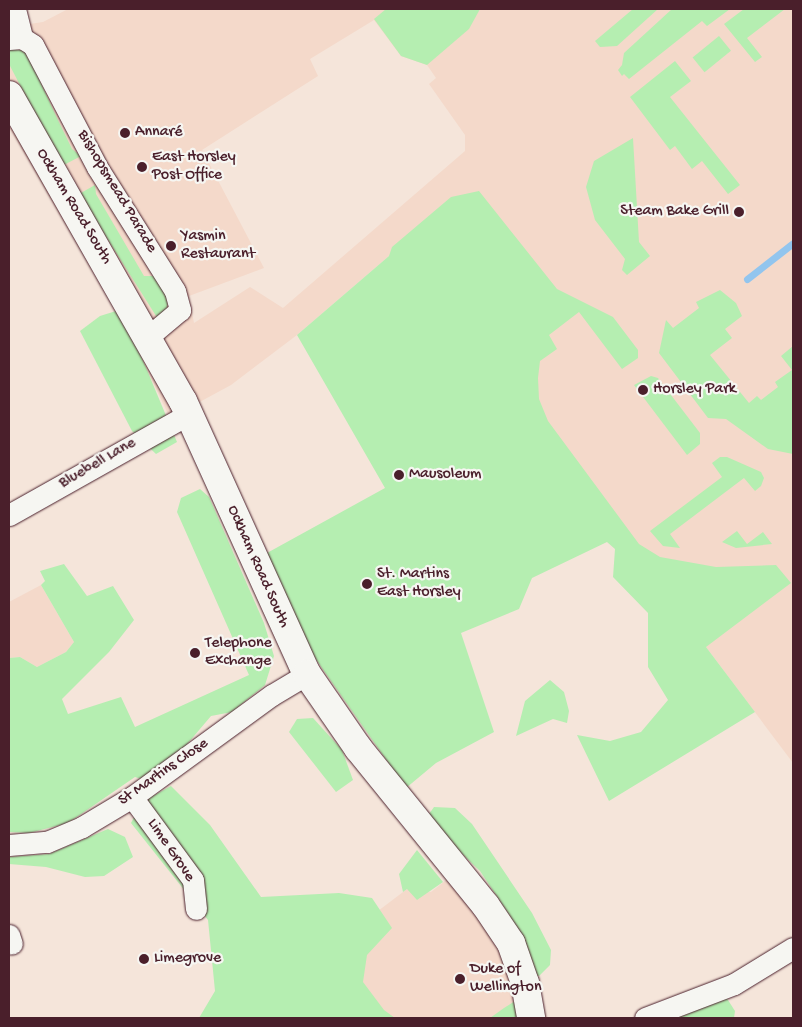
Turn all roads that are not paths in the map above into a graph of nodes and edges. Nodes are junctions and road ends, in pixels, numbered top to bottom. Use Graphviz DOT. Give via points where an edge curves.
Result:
graph roads {
  1 [pos="15,9"];
  2 [pos="15,38"];
  3 [pos="9,95"];
  4 [pos="149,336"];
  5 [pos="189,414"];
  6 [pos="9,515"];
  7 [pos="307,674"];
  8 [pos="132,797"];
  9 [pos="9,845"];
  10 [pos="196,909"];
  11 [pos="793,948"];
  12 [pos="532,1018"];
  13 [pos="645,1018"];
  1 -- 2 [label="street"];
  2 -- 4 [label="street, Bishopsmead Parade" via="33,45 97,167 175,291 180,310"];
  3 -- 4 [label="main road, Ockham Road South" via="59,188"];
  4 -- 5 [label="main road, Ockham Road South"];
  5 -- 6 [label="street, Bluebell Lane"];
  5 -- 7 [label="main road, Ockham Road South"];
  7 -- 8 [label="street, St Martins Close" via="272,695"];
  7 -- 12 [label="main road, Ockham Road South" via="358,748 486,906 511,943 525,983"];
  8 -- 9 [label="street, St Martins Close" via="82,827 47,842"];
  8 -- 10 [label="street, Lime Grove" via="193,880"];
  11 -- 13 [label="street" via="734,984"];
}
